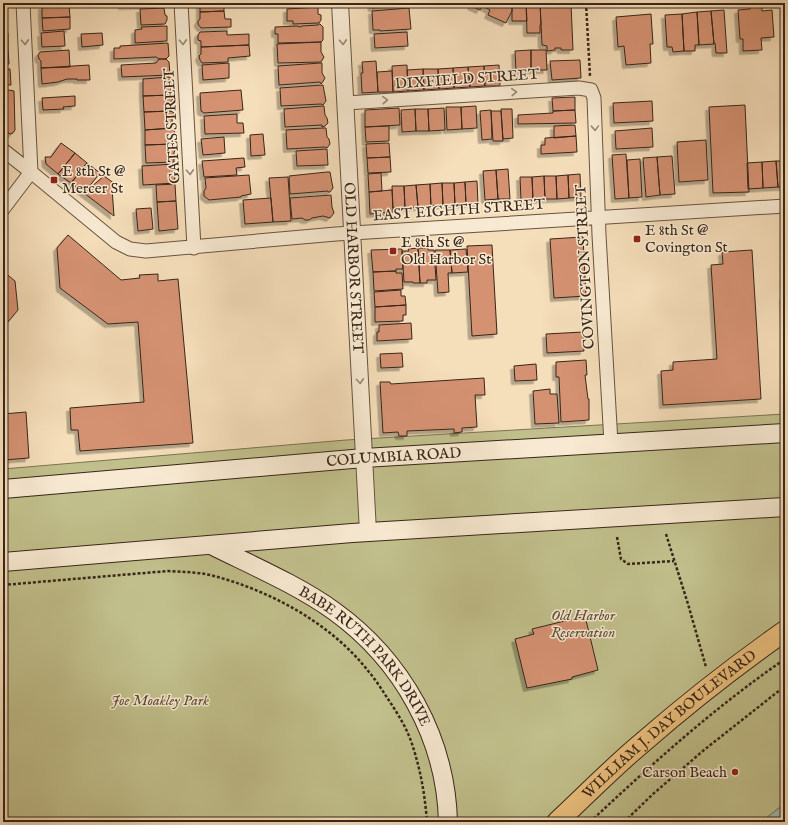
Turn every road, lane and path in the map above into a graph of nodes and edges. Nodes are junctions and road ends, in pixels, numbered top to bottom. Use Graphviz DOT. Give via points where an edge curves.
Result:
graph roads {
  1 [pos="23,3"];
  2 [pos="181,3"];
  3 [pos="340,3"];
  4 [pos="586,3"];
  5 [pos="591,85"];
  6 [pos="346,103"];
  7 [pos="3,150"];
  8 [pos="31,172"];
  9 [pos="785,206"];
  10 [pos="3,209"];
  11 [pos="598,217"];
  12 [pos="353,233"];
  13 [pos="194,248"];
  14 [pos="785,433"];
  15 [pos="611,443"];
  16 [pos="364,458"];
  17 [pos="3,489"];
  18 [pos="785,507"];
  19 [pos="368,532"];
  20 [pos="666,534"];
  21 [pos="617,537"];
  22 [pos="211,545"];
  23 [pos="674,561"];
  24 [pos="3,562"];
  25 [pos="3,585"];
  26 [pos="785,631"];
  27 [pos="785,659"];
  28 [pos="706,667"];
  29 [pos="785,686"];
  30 [pos="426,822"];
  31 [pos="448,822"];
  32 [pos="557,822"];
  33 [pos="590,822"];
  34 [pos="624,822"];
  1 -- 8 [label="street, one-way"];
  2 -- 13 [label="street, GATES STREET, one-way"];
  3 -- 6 [label="street, OLD HARBOR STREET, one-way"];
  4 -- 5 [label="path"];
  6 -- 5 [label="street, DIXFIELD STREET, one-way" via="579,88"];
  5 -- 11 [label="street, COVINGTON STREET, one-way" via="594,98"];
  6 -- 12 [label="street, OLD HARBOR STREET"];
  7 -- 8 [label="street, EAST EIGHTH STREET"];
  8 -- 10 [label="street"];
  8 -- 13 [label="street, EAST EIGHTH STREET" via="125,248 141,251"];
  9 -- 11 [label="street, EAST EIGHTH STREET"];
  11 -- 12 [label="street, EAST EIGHTH STREET"];
  11 -- 15 [label="street, COVINGTON STREET"];
  12 -- 13 [label="street, EAST EIGHTH STREET"];
  12 -- 16 [label="street, OLD HARBOR STREET, one-way"];
  14 -- 15 [label="main road, COLUMBIA ROAD"];
  15 -- 16 [label="main road, COLUMBIA ROAD"];
  16 -- 17 [label="main road, COLUMBIA ROAD"];
  16 -- 19 [label="street, OLD HARBOR STREET"];
  18 -- 19 [label="main road"];
  19 -- 22 [label="main road"];
  20 -- 23 [label="path"];
  21 -- 23 [label="path" via="621,559 628,564"];
  22 -- 24 [label="main road"];
  22 -- 31 [label="main road, BABE RUTH PARK DRIVE" via="285,582 333,610 376,648 412,696 426,723 444,779"];
  23 -- 28 [label="path"];
  25 -- 30 [label="path" via="168,571 191,572 235,583 271,596 299,611 351,652 369,671 399,716 413,746 421,773"];
  26 -- 32 [label="main road, WILLIAM J. DAY BOULEVARD" via="685,706 640,744"];
  27 -- 33 [label="path" via="697,726"];
  29 -- 34 [label="path" via="704,750"];
}
